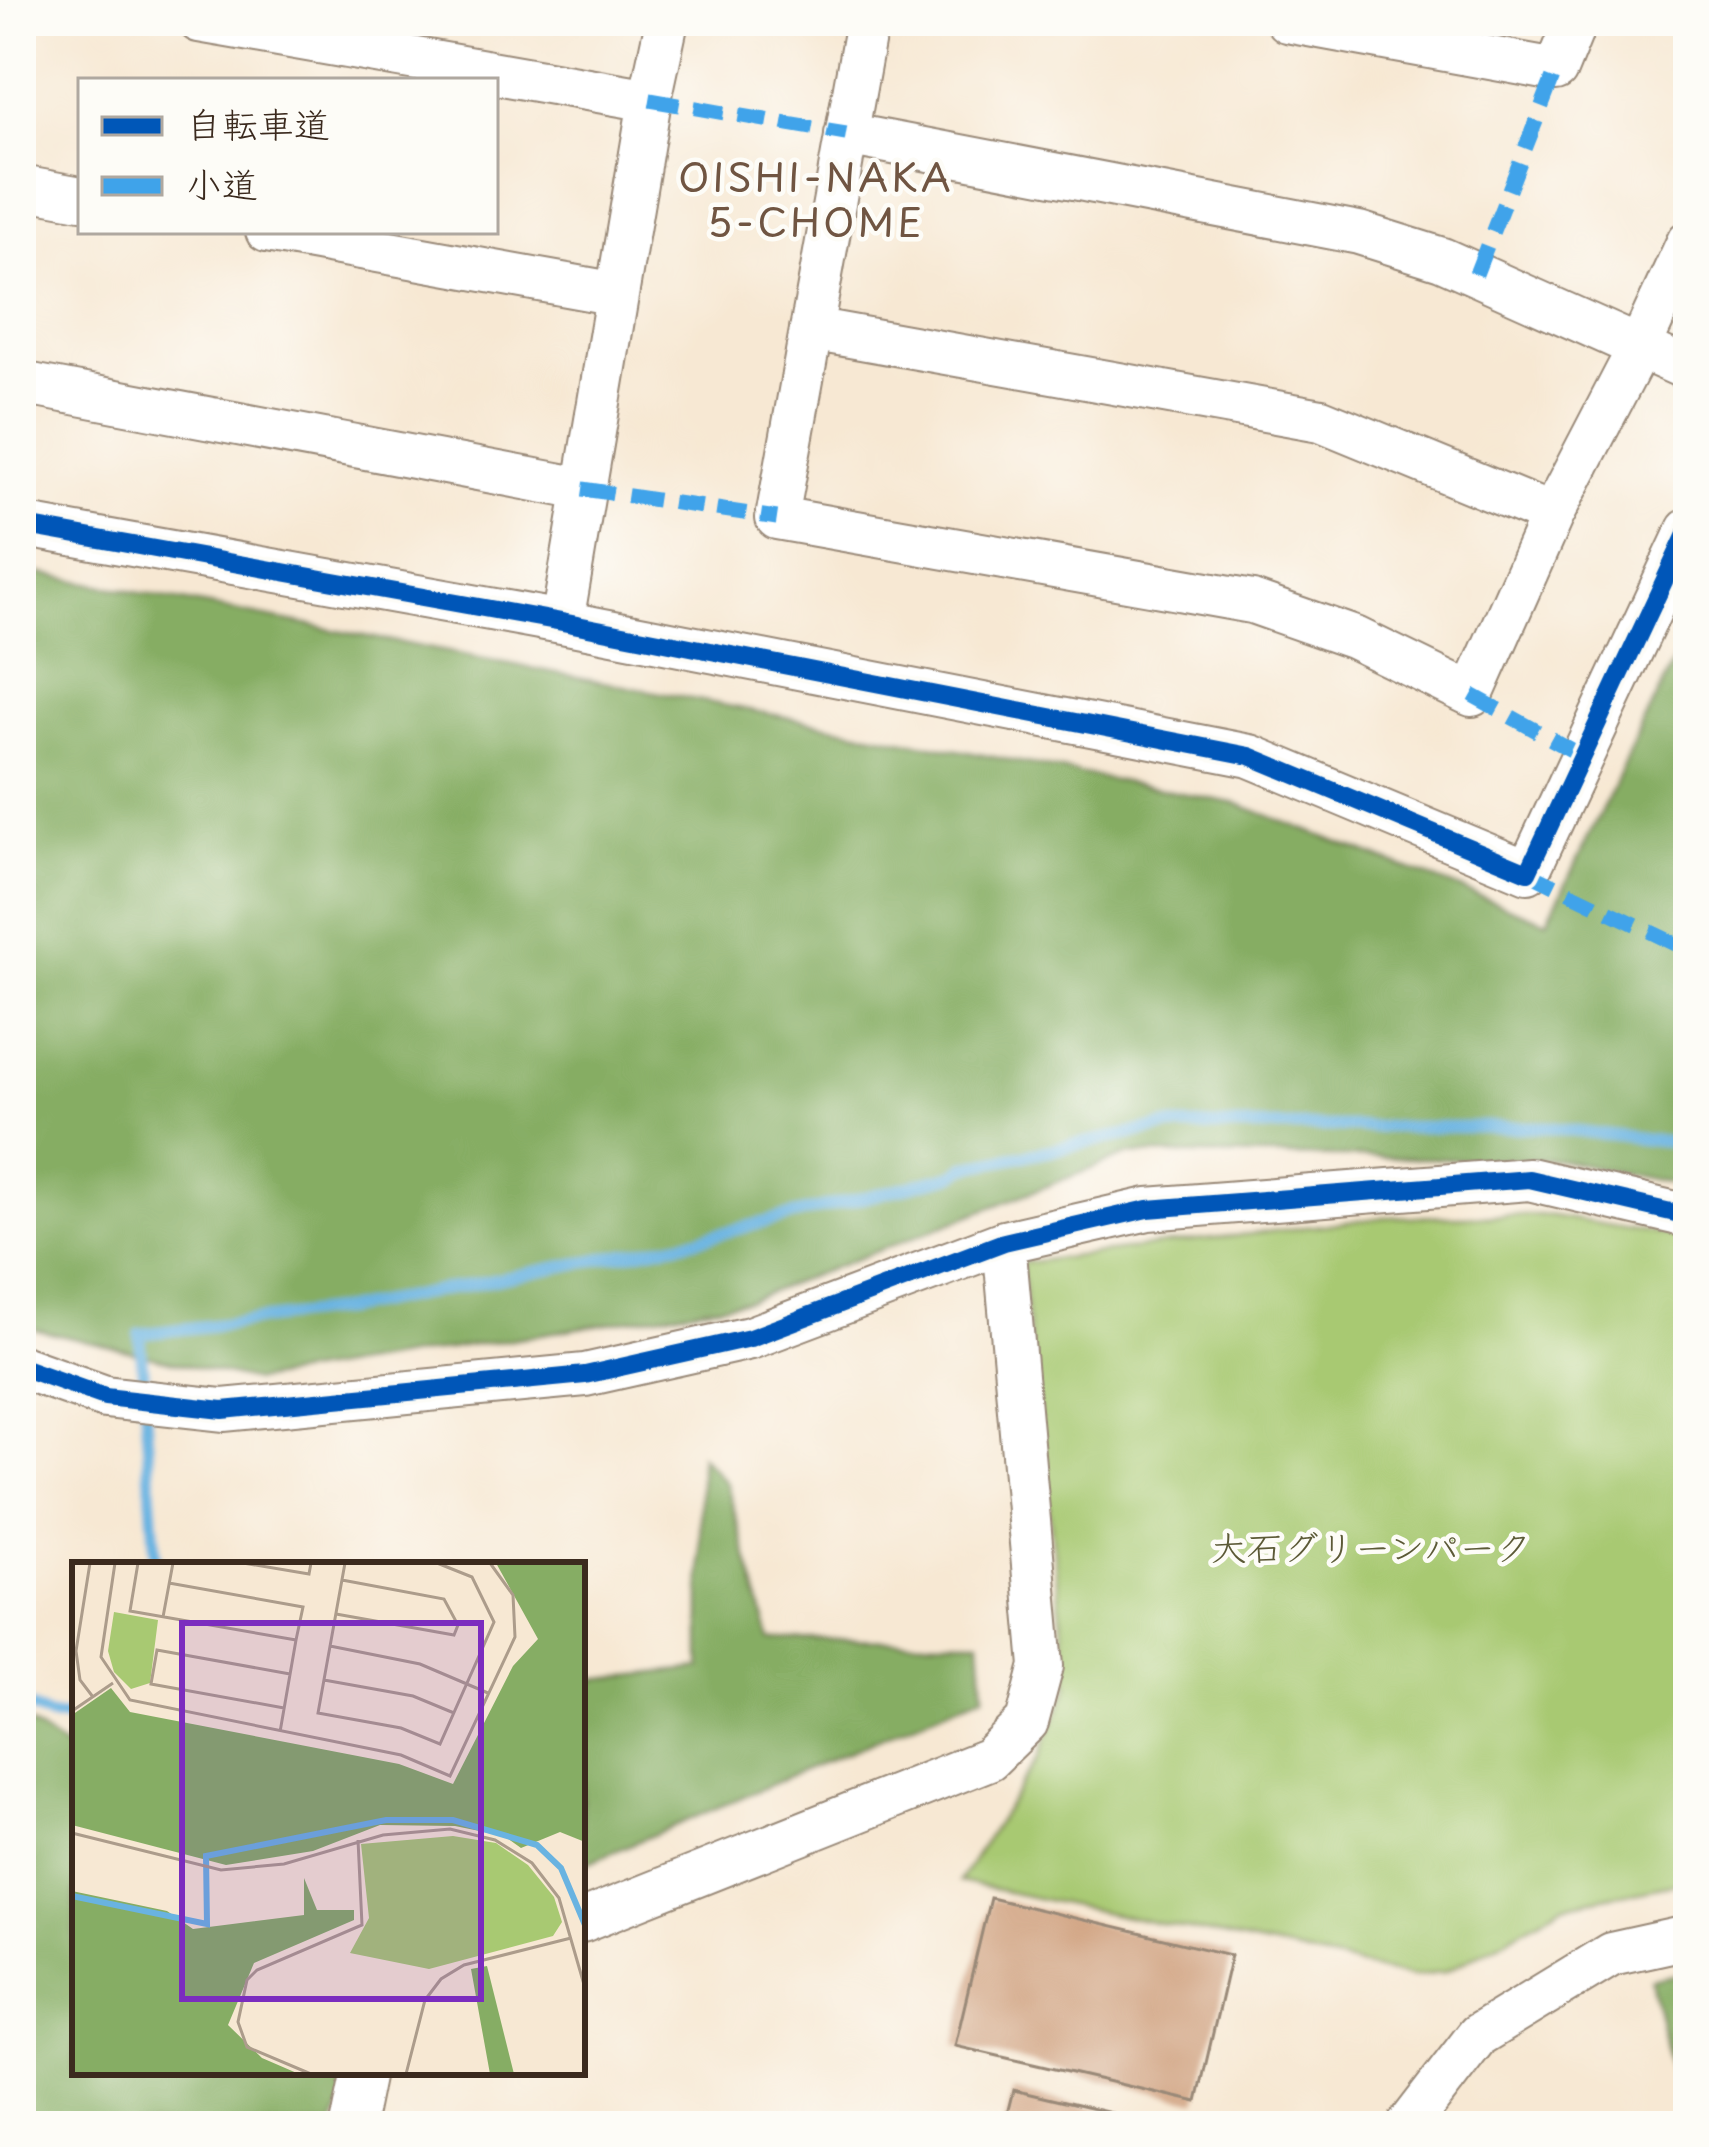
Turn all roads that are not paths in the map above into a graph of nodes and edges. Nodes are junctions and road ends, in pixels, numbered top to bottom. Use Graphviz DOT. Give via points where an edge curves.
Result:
graph roads {
  1 [pos="199,21"];
  2 [pos="667,21"];
  3 [pos="867,21"];
  4 [pos="1287,21"];
  5 [pos="1576,21"];
  6 [pos="650,100"];
  7 [pos="846,134"];
  8 [pos="21,187"];
  9 [pos="78,197"];
  10 [pos="284,234"];
  11 [pos="1688,242"];
  12 [pos="617,294"];
  13 [pos="812,329"];
  14 [pos="1640,346"];
  15 [pos="1688,369"];
  16 [pos="21,383"];
  17 [pos="584,489"];
  18 [pos="1552,514"];
  19 [pos="21,525"];
  20 [pos="1688,530"];
  21 [pos="562,622"];
  22 [pos="1688,1216"];
  23 [pos="1004,1242"];
  24 [pos="21,1367"];
  25 [pos="585,1920"];
  26 [pos="1688,1936"];
  27 [pos="362,2075"];
  28 [pos="352,2126"];
  29 [pos="1408,2126"];
  1 -- 6 [label="street"];
  2 -- 6 [label="street"];
  3 -- 7 [label="street"];
  4 -- 5 [label="street" via="1556,70"];
  6 -- 12 [label="street"];
  7 -- 13 [label="street"];
  7 -- 14 [label="street" via="1359,233 1442,259"];
  8 -- 9 [label="street"];
  10 -- 12 [label="street"];
  11 -- 14 [label="street"];
  12 -- 17 [label="street"];
  13 -- 18 [label="street" via="1321,420"];
  13 -- 18 [label="street" via="777,518 1252,602 1354,638 1472,694"];
  14 -- 15 [label="street"];
  14 -- 18 [label="street"];
  16 -- 17 [label="street"];
  17 -- 21 [label="street"];
  19 -- 21 [label="street"];
  20 -- 21 [label="street" via="1528,872 1250,756"];
  22 -- 23 [label="street" via="1529,1179 1148,1209"];
  23 -- 24 [label="street" via="750,1338 584,1375 223,1410 105,1397"];
  23 -- 25 [label="street" via="1042,1666 1027,1722 989,1759"];
  26 -- 29 [label="street" via="1611,1954 1478,2035"];
  27 -- 28 [label="street"];
}
